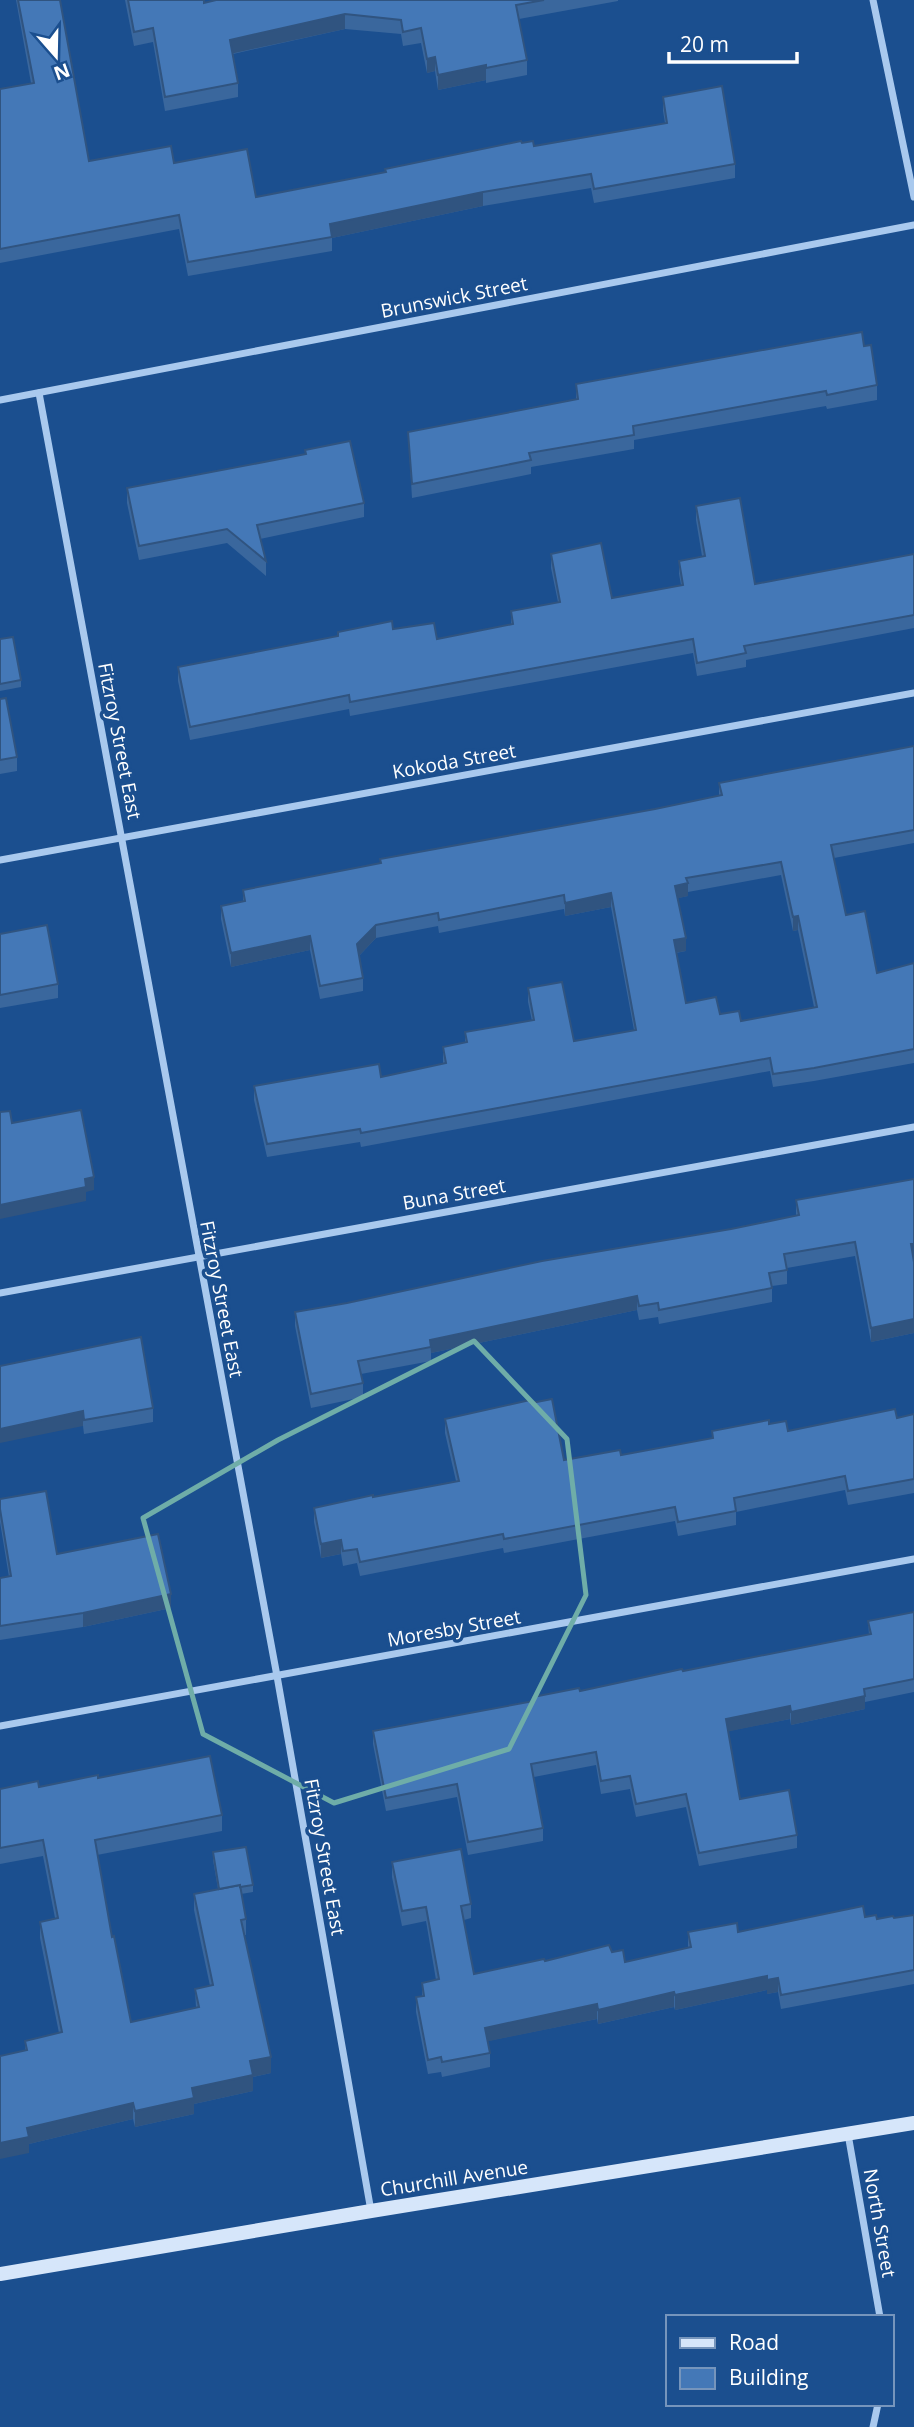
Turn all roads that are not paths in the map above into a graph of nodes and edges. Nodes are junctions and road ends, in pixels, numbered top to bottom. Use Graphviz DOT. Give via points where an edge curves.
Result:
graph roads {
  1 [pos="873,0"];
  2 [pos="914,197"];
  3 [pos="914,225"];
  4 [pos="39,393"];
  5 [pos="0,400"];
  6 [pos="914,693"];
  7 [pos="122,838"];
  8 [pos="0,860"];
  9 [pos="914,1126"];
  10 [pos="198,1257"];
  11 [pos="0,1293"];
  12 [pos="914,1559"];
  13 [pos="277,1676"];
  14 [pos="0,1726"];
  15 [pos="914,2123"];
  16 [pos="848,2134"];
  17 [pos="371,2211"];
  18 [pos="0,2274"];
  19 [pos="880,2315"];
  20 [pos="878,2406"];
  21 [pos="873,2427"];
  1 -- 2 [label="street"];
  3 -- 4 [label="street, Brunswick Street"];
  4 -- 5 [label="street, Brunswick Street"];
  4 -- 7 [label="street, Fitzroy Street East"];
  6 -- 7 [label="street, Kokoda Street"];
  7 -- 8 [label="street, Kokoda Street"];
  7 -- 10 [label="street, Fitzroy Street East"];
  9 -- 10 [label="street, Buna Street"];
  10 -- 11 [label="street, Buna Street"];
  10 -- 13 [label="street, Fitzroy Street East"];
  12 -- 13 [label="street, Moresby Street"];
  13 -- 14 [label="street, Moresby Street"];
  13 -- 17 [label="street, Fitzroy Street East"];
  15 -- 16 [label="street, Churchill Avenue"];
  16 -- 17 [label="street, Churchill Avenue"];
  16 -- 19 [label="street, North Street"];
  17 -- 18 [label="street, Churchill Avenue"];
  20 -- 21 [label="street"];
}
